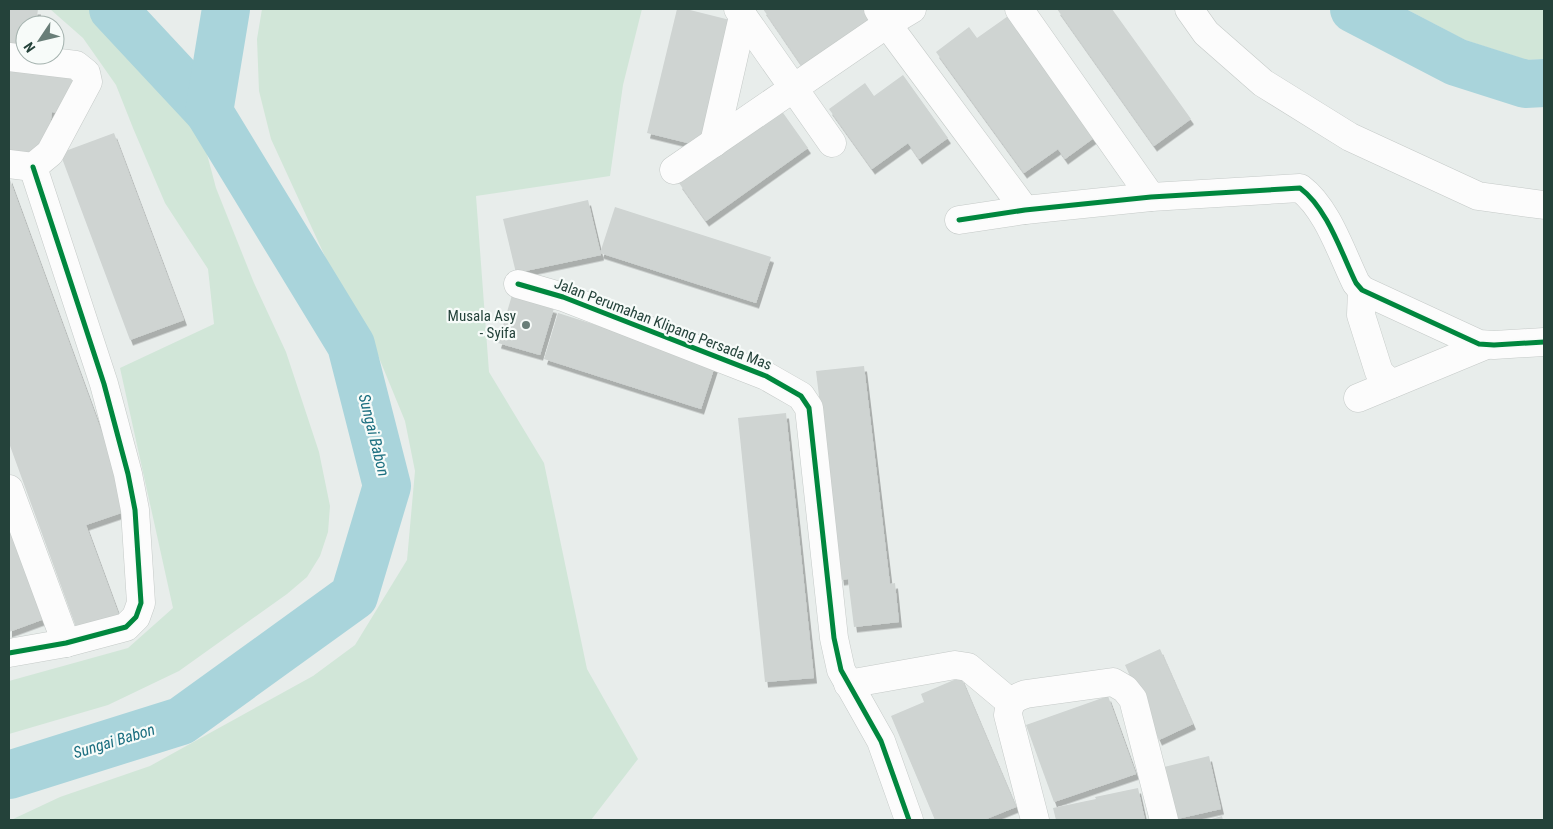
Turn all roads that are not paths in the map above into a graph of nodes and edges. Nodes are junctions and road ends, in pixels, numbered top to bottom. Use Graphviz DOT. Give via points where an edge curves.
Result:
graph roads {
  1 [pos="912,9"];
  2 [pos="1020,9"];
  3 [pos="1189,9"];
  4 [pos="740,12"];
  5 [pos="882,16"];
  6 [pos="9,57"];
  7 [pos="794,89"];
  8 [pos="714,142"];
  9 [pos="832,143"];
  10 [pos="21,165"];
  11 [pos="674,170"];
  12 [pos="1151,197"];
  13 [pos="1544,205"];
  14 [pos="1025,210"];
  15 [pos="959,220"];
  16 [pos="518,284"];
  17 [pos="1362,290"];
  18 [pos="1544,342"];
  19 [pos="1486,345"];
  20 [pos="1391,384"];
  21 [pos="1358,398"];
  22 [pos="9,489"];
  23 [pos="66,643"];
  24 [pos="9,653"];
  25 [pos="848,684"];
  26 [pos="1011,703"];
  27 [pos="908,820"];
  28 [pos="1035,820"];
  29 [pos="1164,820"];
  1 -- 5 [label="street"];
  2 -- 12 [label="street"];
  3 -- 13 [label="street" via="1206,32 1263,83 1350,137 1478,196"];
  4 -- 7 [label="street"];
  4 -- 8 [label="street"];
  5 -- 7 [label="street"];
  5 -- 14 [label="street"];
  6 -- 10 [label="street" via="76,65 86,73 88,82 50,153"];
  7 -- 8 [label="street"];
  7 -- 9 [label="street"];
  8 -- 11 [label="street"];
  10 -- 23 [label="street" via="104,384 135,510 141,603 136,617 126,627"];
  12 -- 14 [label="street"];
  12 -- 17 [label="street" via="1300,188 1321,210"];
  14 -- 15 [label="street"];
  16 -- 25 [label="street, Jalan Perumahan Klipang Persada Mas" via="562,297 766,376 801,396 809,408 834,638 841,670"];
  17 -- 19 [label="street"];
  17 -- 20 [label="street" via="1361,315 1379,372"];
  18 -- 19 [label="street"];
  19 -- 20 [label="street"];
  20 -- 21 [label="street"];
  22 -- 23 [label="street"];
  23 -- 24 [label="street"];
  25 -- 26 [label="street" via="955,664 968,668"];
  25 -- 27 [label="street, Jalan Perumahan Klipang Persada Mas" via="881,741"];
  26 -- 28 [label="street" via="1008,716"];
  26 -- 29 [label="street" via="1026,694 1113,682 1125,689 1133,699"];
}
